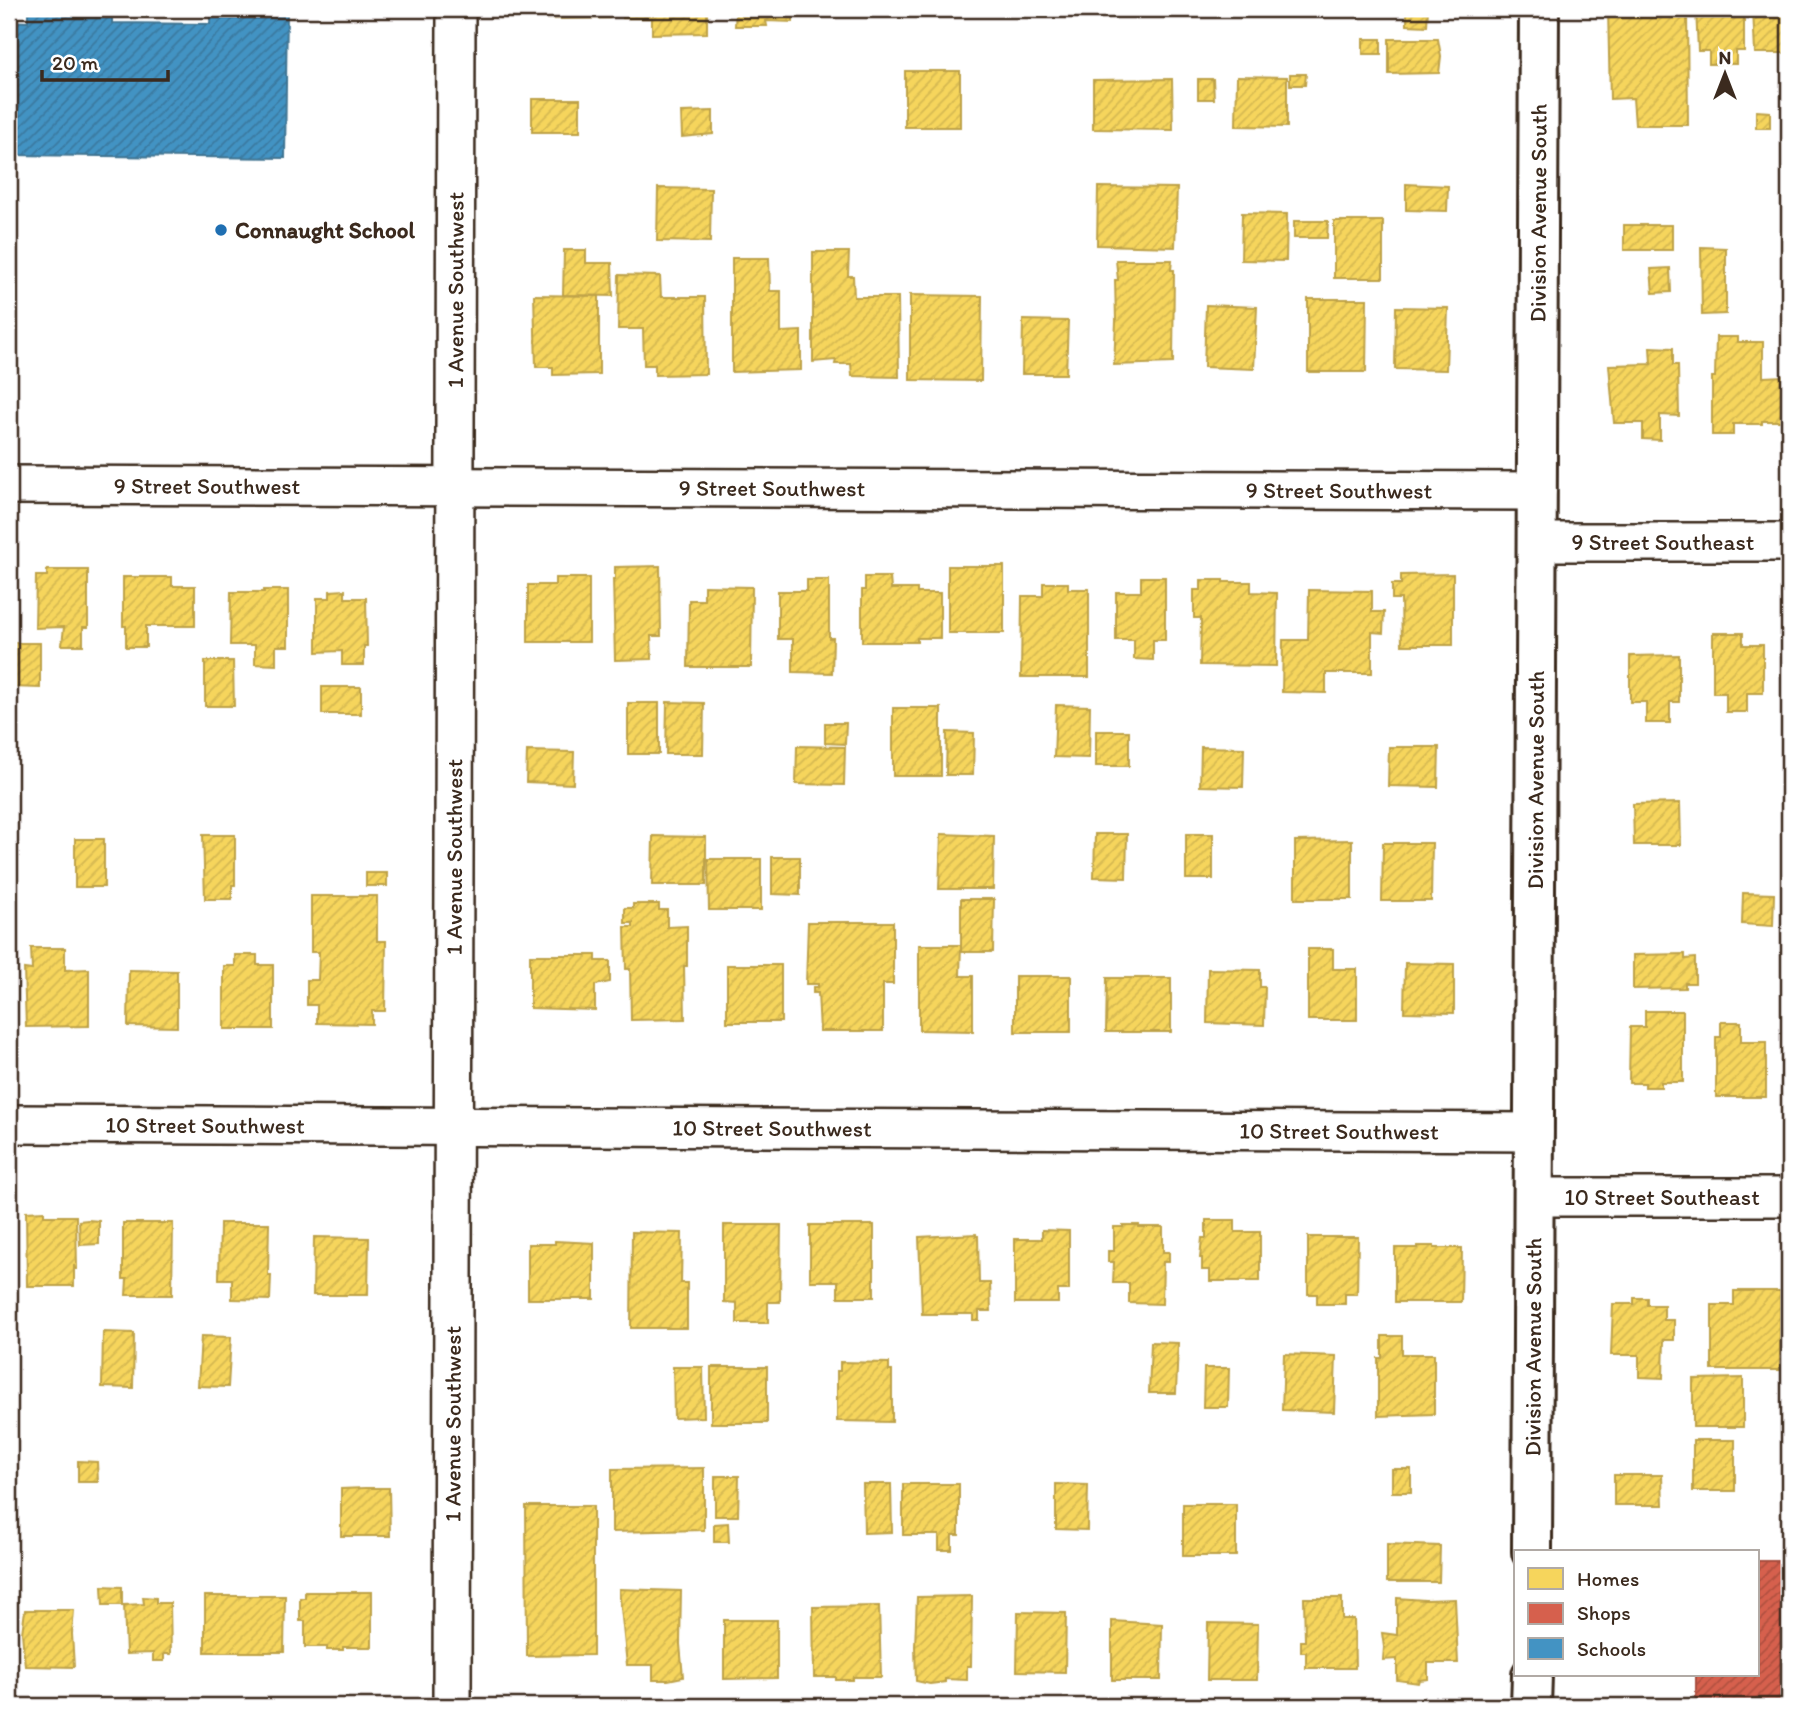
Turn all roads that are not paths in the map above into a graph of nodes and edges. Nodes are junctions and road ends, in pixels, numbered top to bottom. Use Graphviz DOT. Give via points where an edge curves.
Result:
graph roads {
  1 [pos="456,9"];
  2 [pos="1539,9"];
  3 [pos="9,485"];
  4 [pos="455,486"];
  5 [pos="1537,491"];
  6 [pos="1536,542"];
  7 [pos="1789,542"];
  8 [pos="9,1125"];
  9 [pos="453,1127"];
  10 [pos="1534,1132"];
  11 [pos="1534,1197"];
  12 [pos="1789,1197"];
  13 [pos="1532,1550"];
  14 [pos="1532,1676"];
  15 [pos="452,1706"];
  16 [pos="1531,1706"];
  1 -- 4 [label="street, 1 Avenue Southwest"];
  2 -- 5 [label="street, Division Avenue South"];
  3 -- 4 [label="street, 9 Street Southwest"];
  4 -- 5 [label="street, 9 Street Southwest"];
  4 -- 9 [label="street, 1 Avenue Southwest"];
  5 -- 6 [label="street, Division Avenue South"];
  6 -- 7 [label="street, 9 Street Southeast"];
  6 -- 10 [label="street, Division Avenue South"];
  8 -- 9 [label="street, 10 Street Southwest"];
  9 -- 10 [label="street, 10 Street Southwest"];
  9 -- 15 [label="street, 1 Avenue Southwest"];
  10 -- 11 [label="street, Division Avenue South"];
  11 -- 12 [label="street, 10 Street Southeast"];
  11 -- 13 [label="street, Division Avenue South"];
  14 -- 16 [label="street"];
}
